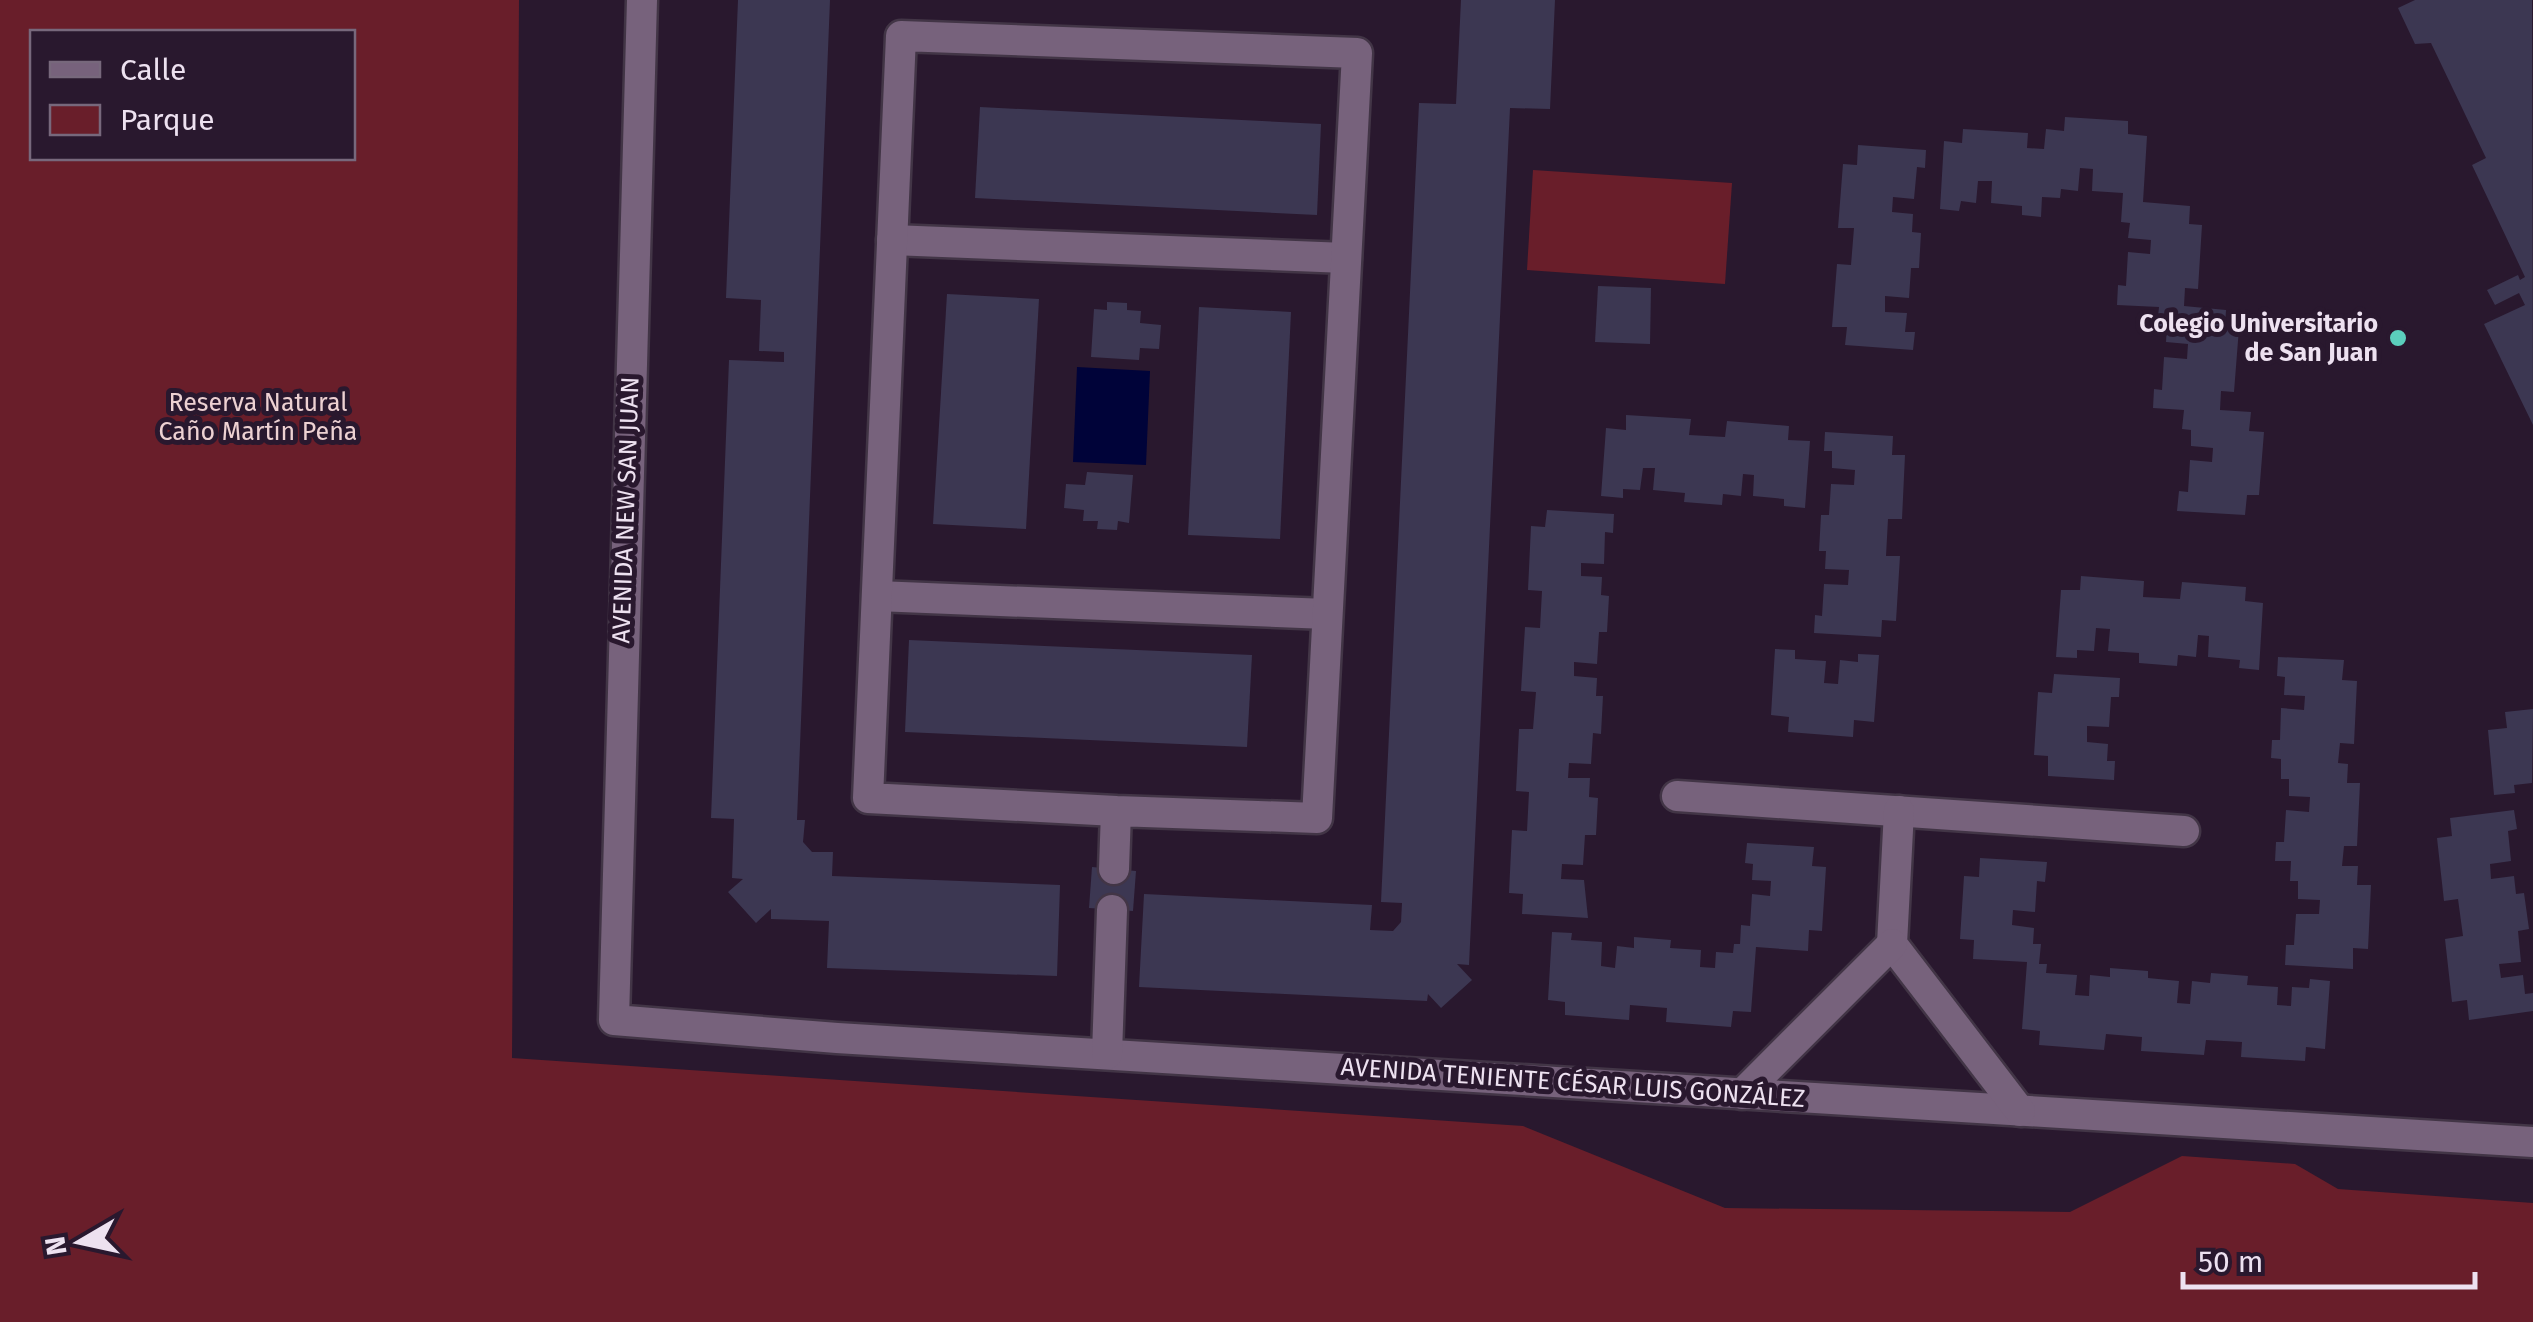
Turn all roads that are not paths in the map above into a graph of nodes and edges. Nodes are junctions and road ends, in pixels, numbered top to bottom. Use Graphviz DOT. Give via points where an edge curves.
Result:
graph roads {
  1 [pos="642,0"];
  2 [pos="892,240"];
  3 [pos="1346,258"];
  4 [pos="877,596"];
  5 [pos="1328,614"];
  6 [pos="1677,796"];
  7 [pos="1899,810"];
  8 [pos="1116,811"];
  9 [pos="2184,831"];
  10 [pos="1114,869"];
  11 [pos="1112,910"];
  12 [pos="1892,944"];
  13 [pos="614,1020"];
  14 [pos="1107,1054"];
  15 [pos="1742,1094"];
  16 [pos="2020,1111"];
  17 [pos="2533,1142"];
  1 -- 13 [label="street, AVENIDA NEW SAN JUAN"];
  2 -- 3 [label="street"];
  2 -- 3 [label="street" via="901,36 1357,52"];
  2 -- 4 [label="street"];
  3 -- 5 [label="street"];
  4 -- 5 [label="street"];
  4 -- 8 [label="street" via="868,798"];
  5 -- 8 [label="street" via="1316,818"];
  6 -- 7 [label="street"];
  7 -- 9 [label="street"];
  7 -- 12 [label="street"];
  8 -- 10 [label="street"];
  11 -- 14 [label="street"];
  12 -- 15 [label="street"];
  12 -- 16 [label="street"];
  13 -- 14 [label="street, AVENIDA TENIENTE CÉSAR LUIS GONZÁLEZ"];
  14 -- 15 [label="street, AVENIDA TENIENTE CÉSAR LUIS GONZÁLEZ"];
  15 -- 16 [label="street, AVENIDA TENIENTE CÉSAR LUIS GONZÁLEZ"];
  16 -- 17 [label="street, AVENIDA TENIENTE CÉSAR LUIS GONZÁLEZ"];
}
